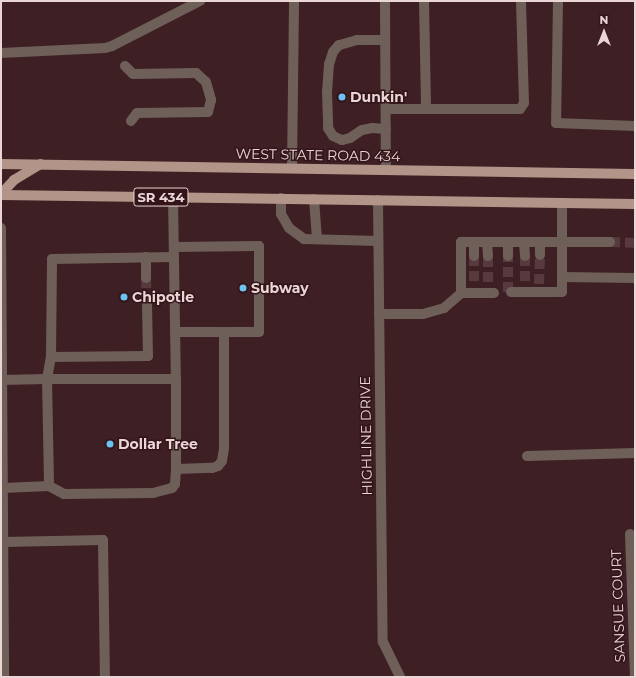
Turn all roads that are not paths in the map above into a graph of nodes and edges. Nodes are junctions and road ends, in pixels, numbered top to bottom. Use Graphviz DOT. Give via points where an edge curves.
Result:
graph roads {
  1 [pos="200,1"];
  2 [pos="294,1"];
  3 [pos="385,1"];
  4 [pos="424,1"];
  5 [pos="521,1"];
  6 [pos="558,1"];
  7 [pos="385,40"];
  8 [pos="1,53"];
  9 [pos="125,66"];
  10 [pos="386,109"];
  11 [pos="426,109"];
  12 [pos="131,121"];
  13 [pos="635,126"];
  14 [pos="386,129"];
  15 [pos="1,164"];
  16 [pos="41,164"];
  17 [pos="292,168"];
  18 [pos="386,170"];
  19 [pos="635,174"];
  20 [pos="1,194"];
  21 [pos="174,197"];
  22 [pos="280,198"];
  23 [pos="314,199"];
  24 [pos="378,200"];
  25 [pos="562,203"];
  26 [pos="635,204"];
  27 [pos="1,228"];
  28 [pos="317,239"];
  29 [pos="378,240"];
  30 [pos="562,241"];
  31 [pos="474,242"];
  32 [pos="487,242"];
  33 [pos="508,242"];
  34 [pos="524,242"];
  35 [pos="540,242"];
  36 [pos="610,242"];
  37 [pos="174,247"];
  38 [pos="540,255"];
  39 [pos="474,256"];
  40 [pos="488,256"];
  41 [pos="508,256"];
  42 [pos="525,256"];
  43 [pos="174,257"];
  44 [pos="146,258"];
  45 [pos="562,277"];
  46 [pos="146,278"];
  47 [pos="635,278"];
  48 [pos="488,282"];
  49 [pos="511,292"];
  50 [pos="461,293"];
  51 [pos="147,302"];
  52 [pos="379,314"];
  53 [pos="175,332"];
  54 [pos="224,332"];
  55 [pos="1,345"];
  56 [pos="52,357"];
  57 [pos="47,379"];
  58 [pos="176,379"];
  59 [pos="2,380"];
  60 [pos="635,453"];
  61 [pos="527,456"];
  62 [pos="176,469"];
  63 [pos="49,486"];
  64 [pos="3,488"];
  65 [pos="2,529"];
  66 [pos="630,534"];
  67 [pos="3,542"];
  68 [pos="3,647"];
  69 [pos="396,675"];
  70 [pos="4,677"];
  71 [pos="105,677"];
  72 [pos="635,677"];
  1 -- 8 [label="street" via="105,48"];
  2 -- 17 [label="street"];
  3 -- 7 [label="street"];
  4 -- 11 [label="street"];
  5 -- 11 [label="street" via="524,103 520,109"];
  6 -- 13 [label="street" via="556,123"];
  7 -- 10 [label="street"];
  7 -- 14 [label="street" via="358,40 339,44 332,52 327,92 328,128 333,136 342,140 362,130"];
  9 -- 12 [label="street" via="133,74 196,73 206,82 212,100 208,112 137,113"];
  10 -- 11 [label="street"];
  10 -- 14 [label="street"];
  14 -- 18 [label="street"];
  15 -- 16 [label="main road, WEST STATE ROAD 434 / SR 434"];
  16 -- 17 [label="main road, WEST STATE ROAD 434 / SR 434"];
  16 -- 20 [label="main road" via="14,180"];
  17 -- 18 [label="main road, WEST STATE ROAD 434 / SR 434"];
  18 -- 19 [label="main road, WEST STATE ROAD 434 / SR 434"];
  20 -- 21 [label="main road, SR 434"];
  21 -- 22 [label="main road, SR 434"];
  21 -- 37 [label="street"];
  22 -- 23 [label="main road, SR 434"];
  22 -- 28 [label="street" via="281,214 289,228 304,239"];
  23 -- 24 [label="main road, SR 434"];
  23 -- 28 [label="street"];
  24 -- 25 [label="main road, SR 434"];
  24 -- 29 [label="street, HIGHLINE DRIVE"];
  25 -- 26 [label="main road, SR 434"];
  25 -- 30 [label="street"];
  27 -- 55 [label="street"];
  28 -- 29 [label="street"];
  29 -- 52 [label="street, HIGHLINE DRIVE"];
  30 -- 35 [label="street"];
  30 -- 36 [label="street"];
  30 -- 45 [label="street"];
  31 -- 32 [label="street"];
  31 -- 39 [label="street"];
  31 -- 50 [label="street" via="461,242"];
  32 -- 33 [label="street"];
  32 -- 40 [label="street"];
  33 -- 34 [label="street"];
  33 -- 41 [label="street"];
  34 -- 35 [label="street"];
  34 -- 42 [label="street"];
  35 -- 38 [label="street"];
  37 -- 43 [label="street"];
  37 -- 54 [label="street" via="259,246 259,332"];
  43 -- 44 [label="street"];
  43 -- 53 [label="street"];
  44 -- 46 [label="street"];
  44 -- 56 [label="street" via="52,259"];
  45 -- 47 [label="street"];
  45 -- 49 [label="street" via="562,292 540,288 525,288"];
  48 -- 50 [label="street" via="491,292 474,287"];
  50 -- 52 [label="street" via="444,308 423,314"];
  51 -- 56 [label="street" via="148,356"];
  52 -- 69 [label="street, HIGHLINE DRIVE" via="383,642"];
  53 -- 54 [label="street"];
  53 -- 58 [label="street"];
  54 -- 62 [label="street" via="222,461 212,468"];
  55 -- 59 [label="street"];
  56 -- 57 [label="street"];
  57 -- 58 [label="street"];
  57 -- 59 [label="street"];
  57 -- 63 [label="street"];
  58 -- 62 [label="street"];
  59 -- 64 [label="street"];
  60 -- 61 [label="street"];
  62 -- 63 [label="street" via="175,484 172,488 153,493 64,494"];
  63 -- 64 [label="street"];
  64 -- 65 [label="street"];
  65 -- 67 [label="street"];
  66 -- 72 [label="street, SANSUE COURT"];
  67 -- 68 [label="street"];
  67 -- 71 [label="street" via="103,540"];
  68 -- 70 [label="street"];
}
